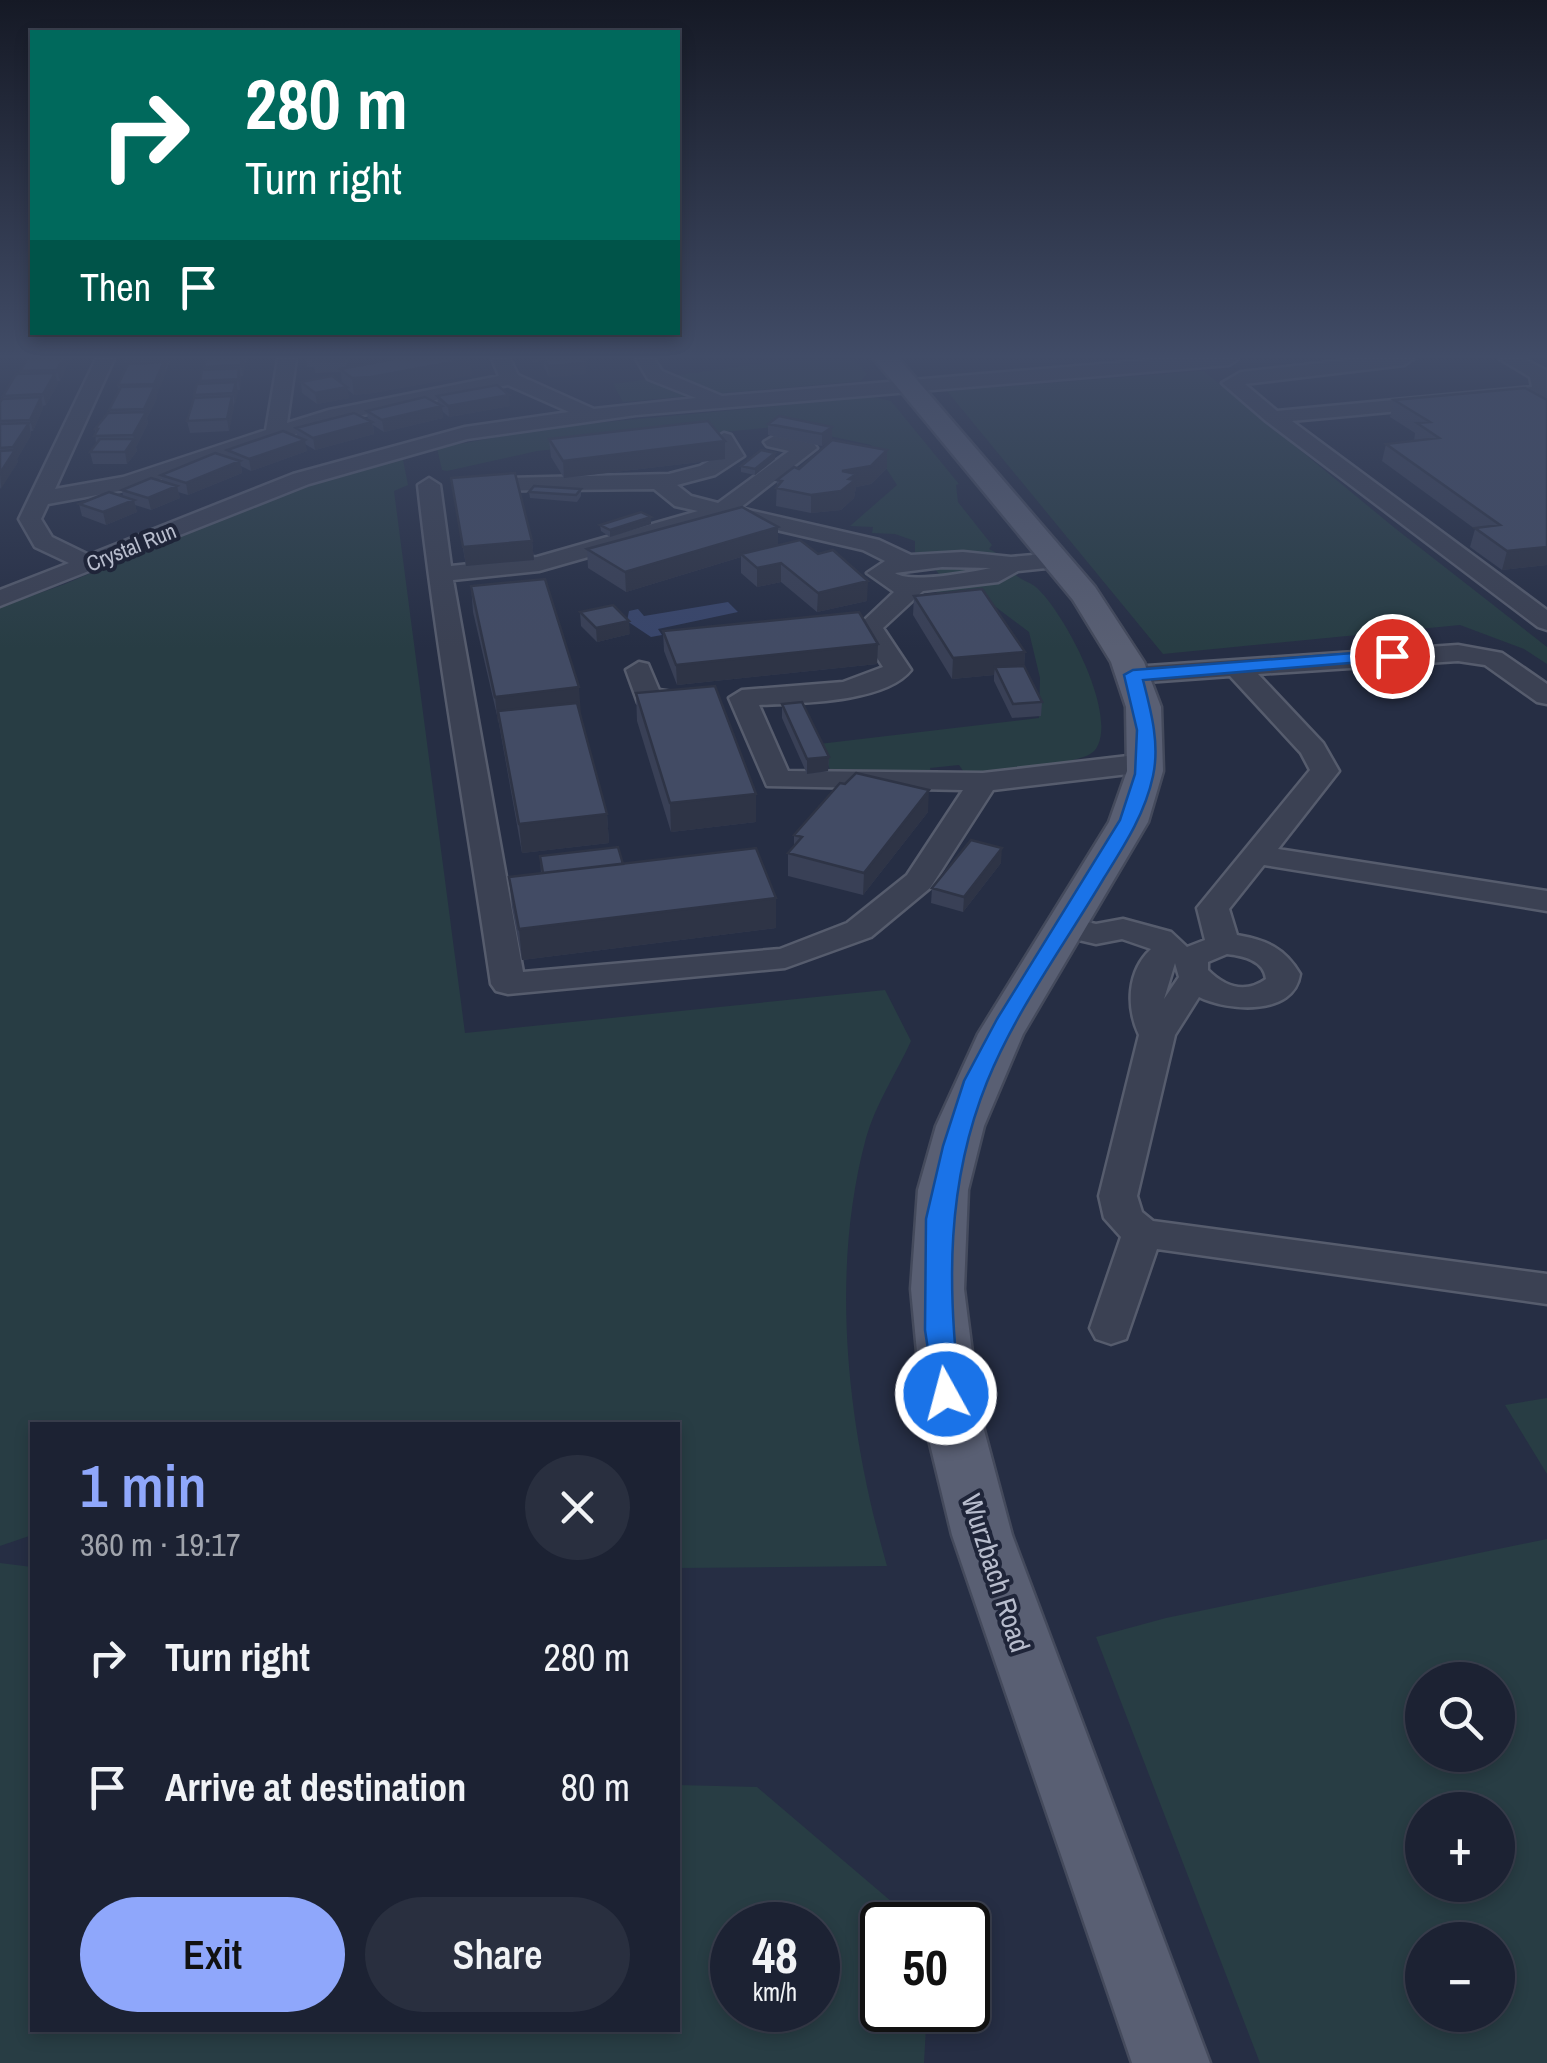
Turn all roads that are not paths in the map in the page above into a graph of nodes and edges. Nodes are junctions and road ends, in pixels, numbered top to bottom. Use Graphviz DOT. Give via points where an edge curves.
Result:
graph roads {
  1 [pos="61,455"];
  2 [pos="206,455"];
  3 [pos="380,455"];
  4 [pos="416,455"];
  5 [pos="733,455"];
  6 [pos="797,455"];
  7 [pos="958,455"];
  8 [pos="1325,455"];
  9 [pos="659,482"];
  10 [pos="430,485"];
  11 [pos="42,498"];
  12 [pos="720,512"];
  13 [pos="1034,562"];
  14 [pos="89,564"];
  15 [pos="922,573"];
  16 [pos="440,574"];
  17 [pos="0,599"];
  18 [pos="1547,622"];
  19 [pos="1236,667"];
  20 [pos="640,670"];
  21 [pos="1133,675"];
  22 [pos="1547,696"];
  23 [pos="742,698"];
  24 [pos="1145,763"];
  25 [pos="983,782"];
  26 [pos="1254,854"];
  27 [pos="1547,901"];
  28 [pos="1080,931"];
  29 [pos="1189,958"];
  30 [pos="1142,1233"];
  31 [pos="1547,1289"];
  32 [pos="1111,1328"];
  33 [pos="1171,2063"];
  1 -- 11 [label="street"];
  2 -- 11 [label="street" via="127,483"];
  3 -- 14 [label="street, Crystal Run" via="300,479"];
  4 -- 10 [label="street"];
  5 -- 9 [label="street" via="700,475"];
  6 -- 12 [label="street"];
  7 -- 13 [label="main road, Wurzbach Road"];
  8 -- 18 [label="street"];
  9 -- 10 [label="street"];
  9 -- 12 [label="street" via="683,500"];
  10 -- 16 [label="street"];
  11 -- 14 [label="street" via="30,520 43,542"];
  12 -- 15 [label="street" via="871,545"];
  12 -- 16 [label="street" via="539,564"];
  13 -- 15 [label="street" via="986,558"];
  13 -- 21 [label="main road, Wurzbach Road" via="1114,636"];
  14 -- 17 [label="street, Crystal Run"];
  15 -- 23 [label="street" via="870,628 898,670 880,682"];
  16 -- 25 [label="street" via="508,984 784,958 859,930 919,881"];
  19 -- 21 [label="street"];
  19 -- 22 [label="street" via="1458,653 1493,659"];
  19 -- 26 [label="street" via="1314,749 1325,772"];
  20 -- 23 [label="street" via="648,697 682,703"];
  21 -- 24 [label="main road, Wurzbach Road" via="1146,730"];
  23 -- 25 [label="street" via="777,780"];
  24 -- 25 [label="street"];
  24 -- 28 [label="main road, Wurzbach Road" via="1130,820"];
  26 -- 27 [label="street"];
  26 -- 29 [label="street" via="1213,908"];
  28 -- 29 [label="street" via="1109,949 1150,960"];
  28 -- 33 [label="main road, Wurzbach Road" via="976,1081 938,1219 938,1330 950,1426 984,1545"];
  29 -- 30 [label="street" via="1157,1034 1118,1196 1124,1218"];
  30 -- 31 [label="street"];
  30 -- 32 [label="street"];
}
